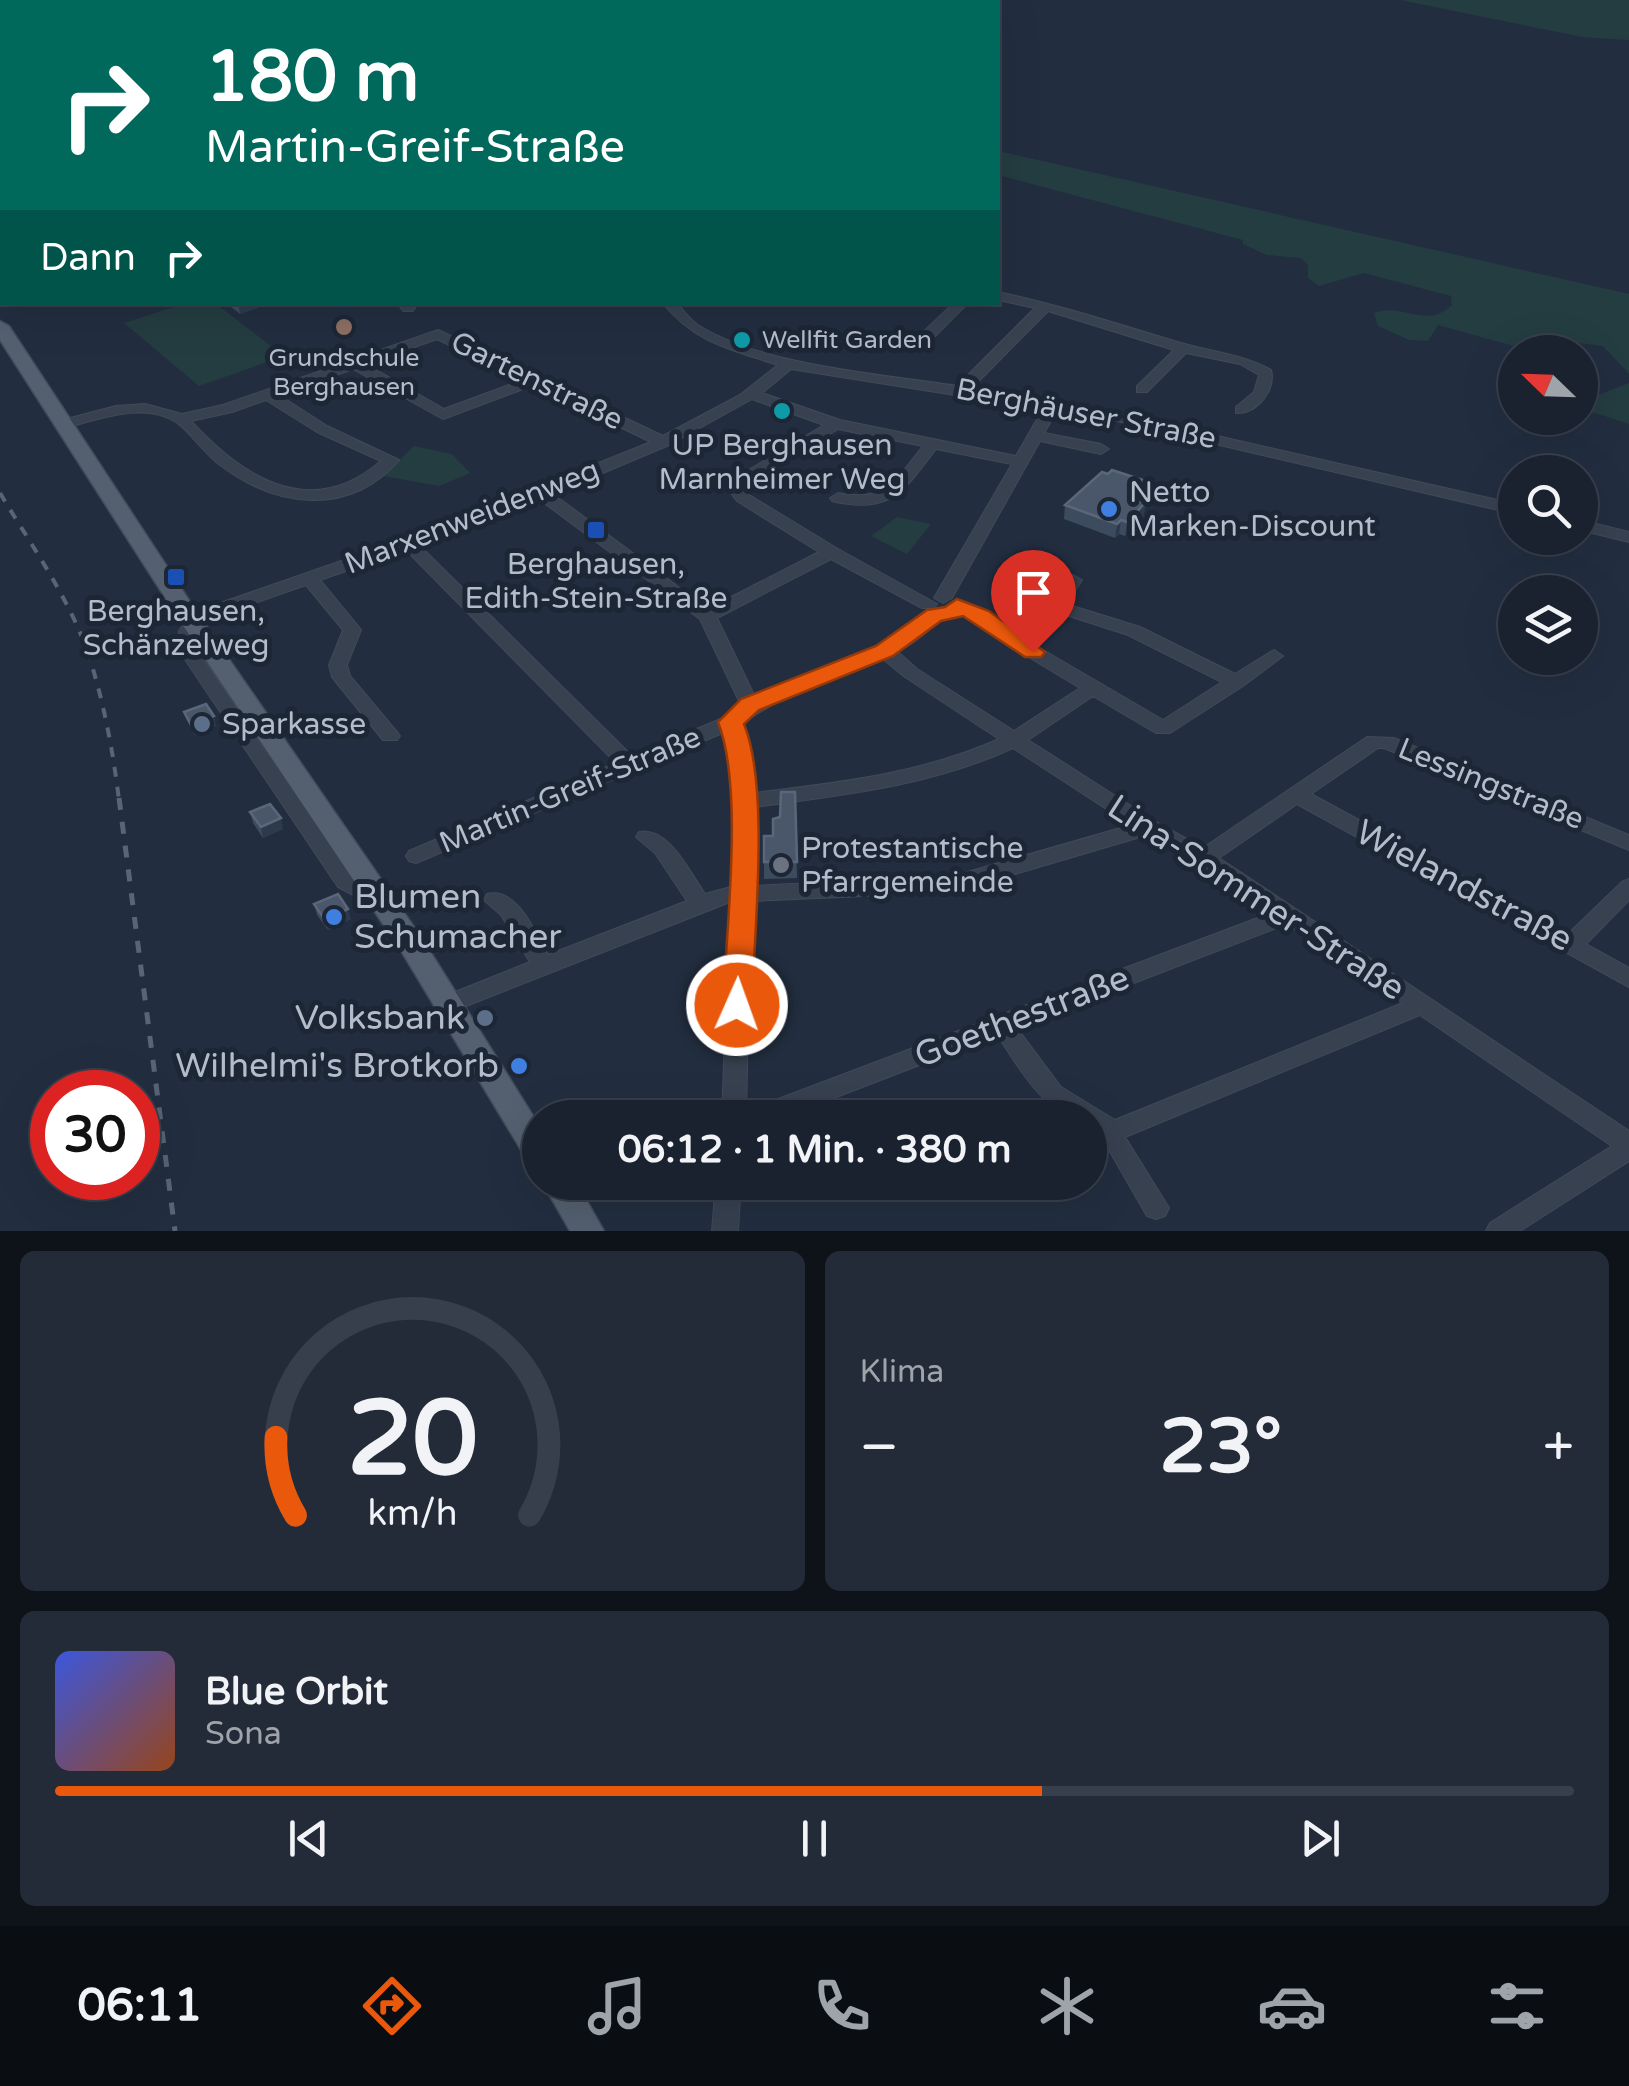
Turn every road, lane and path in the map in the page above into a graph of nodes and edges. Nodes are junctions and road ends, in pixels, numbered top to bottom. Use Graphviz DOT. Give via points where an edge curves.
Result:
graph roads {
  1 [pos="1000,296"];
  2 [pos="671,305"];
  3 [pos="960,305"];
  4 [pos="1045,306"];
  5 [pos="0,326"];
  6 [pos="922,340"];
  7 [pos="1183,348"];
  8 [pos="352,363"];
  9 [pos="788,364"];
  10 [pos="535,380"];
  11 [pos="1142,388"];
  12 [pos="962,389"];
  13 [pos="267,394"];
  14 [pos="751,394"];
  15 [pos="1053,405"];
  16 [pos="1240,410"];
  17 [pos="181,419"];
  18 [pos="64,424"];
  19 [pos="836,424"];
  20 [pos="1035,436"];
  21 [pos="664,442"];
  22 [pos="933,443"];
  23 [pos="1101,449"];
  24 [pos="1020,460"];
  25 [pos="542,494"];
  26 [pos="838,498"];
  27 [pos="1498,505"];
  28 [pos="1598,529"];
  29 [pos="1629,536"];
  30 [pos="410,545"];
  31 [pos="831,553"];
  32 [pos="309,578"];
  33 [pos="1073,580"];
  34 [pos="941,606"];
  35 [pos="1056,606"];
  36 [pos="707,616"];
  37 [pos="193,622"];
  38 [pos="1029,646"];
  39 [pos="884,651"];
  40 [pos="1274,656"];
  41 [pos="1237,682"];
  42 [pos="1092,688"];
  43 [pos="750,705"];
  44 [pos="730,722"];
  45 [pos="390,736"];
  46 [pos="1015,739"];
  47 [pos="628,764"];
  48 [pos="1297,795"];
  49 [pos="744,802"];
  50 [pos="1149,827"];
  51 [pos="646,837"];
  52 [pos="1629,843"];
  53 [pos="416,856"];
  54 [pos="1204,858"];
  55 [pos="1629,888"];
  56 [pos="741,892"];
  57 [pos="495,900"];
  58 [pos="700,903"];
  59 [pos="1288,915"];
  60 [pos="1572,944"];
  61 [pos="542,965"];
  62 [pos="1629,978"];
  63 [pos="448,1004"];
  64 [pos="1419,1006"];
  65 [pos="1002,1025"];
  66 [pos="735,1100"];
  67 [pos="802,1100"];
  68 [pos="522,1125"];
  69 [pos="1113,1132"];
  70 [pos="1629,1146"];
  71 [pos="569,1200"];
  72 [pos="728,1200"];
  73 [pos="1156,1208"];
  74 [pos="588,1231"];
  75 [pos="725,1231"];
  76 [pos="1499,1231"];
  1 -- 4 [label="street"];
  2 -- 9 [label="street, Berghäuser Straße" via="690,326"];
  3 -- 6 [label="street"];
  4 -- 7 [label="street"];
  4 -- 12 [label="street"];
  5 -- 18 [label="main road"];
  7 -- 11 [label="street"];
  7 -- 16 [label="street" via="1244,361 1266,373 1257,398"];
  8 -- 10 [label="street, Gartenstraße" via="438,334"];
  8 -- 10 [label="street" via="440,419"];
  8 -- 13 [label="street, Gartenstraße"];
  9 -- 12 [label="street, Berghäuser Straße"];
  9 -- 14 [label="street, Marxenweidenweg"];
  10 -- 21 [label="street, Gartenstraße"];
  12 -- 15 [label="street, Berghäuser Straße"];
  13 -- 17 [label="street, Gartenstraße"];
  13 -- 17 [label="street" via="322,429 392,460 361,488 310,498 226,463"];
  14 -- 19 [label="street"];
  14 -- 21 [label="street, Marxenweidenweg"];
  15 -- 20 [label="street, Martin-Greif-Straße"];
  15 -- 27 [label="street, Berghäuser Straße"];
  17 -- 18 [label="street, Gartenstraße" via="145,408"];
  18 -- 37 [label="main road"];
  19 -- 22 [label="street"];
  19 -- 31 [label="street" via="736,489"];
  20 -- 23 [label="street"];
  20 -- 24 [label="street, Martin-Greif-Straße"];
  21 -- 25 [label="street, Marxenweidenweg"];
  22 -- 24 [label="street"];
  22 -- 26 [label="street" via="889,497"];
  24 -- 34 [label="street, Martin-Greif-Straße"];
  25 -- 30 [label="street, Marxenweidenweg"];
  25 -- 36 [label="street"];
  28 -- 29 [label="street"];
  30 -- 32 [label="street, Marxenweidenweg"];
  30 -- 47 [label="street"];
  31 -- 34 [label="street"];
  31 -- 36 [label="street"];
  32 -- 37 [label="street, Marxenweidenweg"];
  32 -- 45 [label="street, Marxenweidenweg" via="352,630 338,665 341,677"];
  33 -- 35 [label="street"];
  34 -- 38 [label="street" via="981,616"];
  34 -- 39 [label="street, Martin-Greif-Straße"];
  35 -- 38 [label="street"];
  35 -- 41 [label="street" via="1134,631"];
  36 -- 43 [label="street"];
  37 -- 63 [label="main road"];
  38 -- 42 [label="street"];
  39 -- 43 [label="street, Martin-Greif-Straße"];
  39 -- 46 [label="street, Lina-Sommer-Straße"];
  40 -- 41 [label="street"];
  41 -- 42 [label="street" via="1164,728"];
  42 -- 46 [label="street"];
  43 -- 44 [label="street, Martin-Greif-Straße"];
  44 -- 47 [label="street, Martin-Greif-Straße"];
  44 -- 49 [label="street"];
  46 -- 49 [label="street" via="949,767 887,782"];
  46 -- 50 [label="street, Lina-Sommer-Straße"];
  47 -- 53 [label="street, Martin-Greif-Straße"];
  48 -- 52 [label="street, Lessingstraße" via="1374,742 1387,742"];
  48 -- 54 [label="street, Lessingstraße"];
  48 -- 60 [label="street, Wielandstraße"];
  49 -- 56 [label="street"];
  50 -- 54 [label="street, Lina-Sommer-Straße"];
  50 -- 56 [label="street" via="954,884"];
  51 -- 58 [label="street" via="662,848"];
  54 -- 59 [label="street, Lina-Sommer-Straße"];
  55 -- 60 [label="street"];
  56 -- 58 [label="street"];
  56 -- 66 [label="street"];
  57 -- 61 [label="street" via="509,909"];
  58 -- 61 [label="street"];
  59 -- 64 [label="street, Lina-Sommer-Straße"];
  59 -- 65 [label="street, Goethestraße"];
  60 -- 62 [label="street, Wielandstraße"];
  61 -- 63 [label="street"];
  63 -- 68 [label="main road"];
  64 -- 69 [label="street"];
  64 -- 70 [label="street, Lina-Sommer-Straße"];
  65 -- 67 [label="street, Goethestraße"];
  65 -- 69 [label="street" via="1053,1094"];
  69 -- 73 [label="street"];
  70 -- 76 [label="street"];
  71 -- 74 [label="main road"];
  72 -- 75 [label="street"];
}
